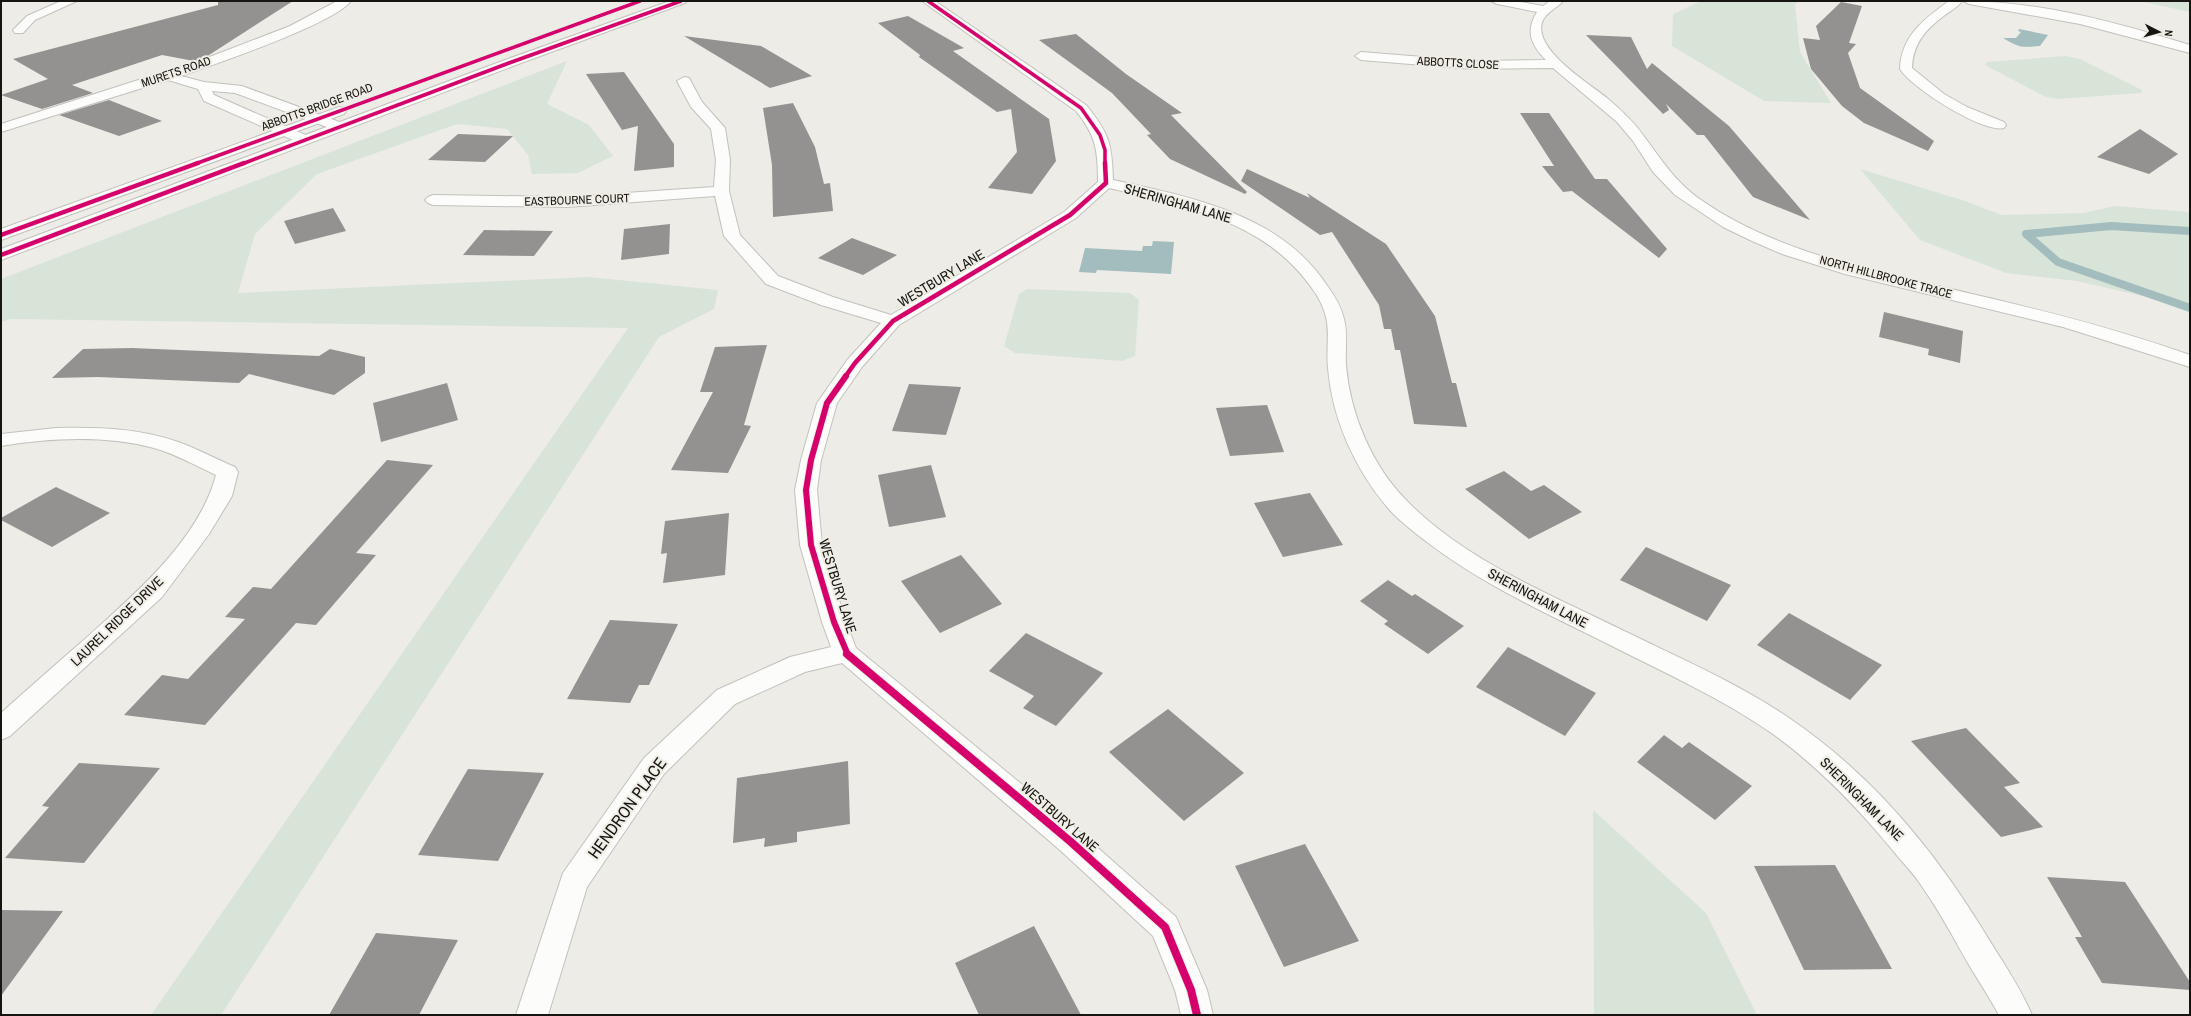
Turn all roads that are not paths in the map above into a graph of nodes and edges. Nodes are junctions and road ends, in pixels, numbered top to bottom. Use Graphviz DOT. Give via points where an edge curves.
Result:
graph roads {
  1 [pos="71,1"];
  2 [pos="344,1"];
  3 [pos="640,1"];
  4 [pos="681,1"];
  5 [pos="928,1"];
  6 [pos="1496,1"];
  7 [pos="1956,1"];
  8 [pos="1969,1"];
  9 [pos="1550,5"];
  10 [pos="19,30"];
  11 [pos="2190,49"];
  12 [pos="1361,56"];
  13 [pos="1555,64"];
  14 [pos="169,76"];
  15 [pos="684,81"];
  16 [pos="203,86"];
  17 [pos="319,119"];
  18 [pos="1999,125"];
  19 [pos="340,127"];
  20 [pos="1,128"];
  21 [pos="284,131"];
  22 [pos="305,140"];
  23 [pos="1106,183"];
  24 [pos="721,191"];
  25 [pos="433,200"];
  26 [pos="1,235"];
  27 [pos="1,255"];
  28 [pos="893,320"];
  29 [pos="2190,361"];
  30 [pos="1,440"];
  31 [pos="846,653"];
  32 [pos="1,729"];
  33 [pos="532,1015"];
  34 [pos="1196,1015"];
  35 [pos="2016,1015"];
  1 -- 10 [label="street" via="31,18"];
  2 -- 14 [label="street, MURETS ROAD" via="328,13 283,34"];
  3 -- 17 [label="street, ABBOTTS BRIDGE ROAD"];
  4 -- 19 [label="street, ABBOTTS BRIDGE ROAD"];
  5 -- 23 [label="street" via="1081,108 1100,131 1105,145"];
  6 -- 9 [label="street"];
  7 -- 18 [label="street" via="1911,40 1905,56 1906,69 1939,97 1962,110"];
  8 -- 11 [label="street" via="2114,28"];
  9 -- 13 [label="street, NORTH HILLBROOKE TRACE" via="1536,21 1535,34 1540,47"];
  12 -- 13 [label="street, ABBOTTS CLOSE" via="1473,65"];
  13 -- 29 [label="street, NORTH HILLBROOKE TRACE" via="1618,115 1661,173 1680,192 1725,221 1781,248 1850,270 2057,320"];
  14 -- 16 [label="street"];
  14 -- 20 [label="street, MURETS ROAD"];
  15 -- 24 [label="street" via="696,104 718,128 723,160"];
  16 -- 17 [label="street" via="237,89"];
  16 -- 21 [label="street" via="209,98"];
  17 -- 19 [label="street"];
  17 -- 21 [label="street, ABBOTTS BRIDGE ROAD"];
  19 -- 22 [label="street, ABBOTTS BRIDGE ROAD"];
  21 -- 22 [label="street"];
  21 -- 26 [label="street, ABBOTTS BRIDGE ROAD"];
  22 -- 27 [label="street, ABBOTTS BRIDGE ROAD"];
  23 -- 28 [label="street, WESTBURY LANE" via="1070,215"];
  23 -- 35 [label="street, SHERINGHAM LANE" via="1167,197 1218,213 1271,238 1292,255 1324,292 1334,313 1338,335 1336,362 1339,387 1355,442 1394,502 1426,530 1507,584 1722,691 1779,725 1834,768 1884,818 1935,880"];
  24 -- 25 [label="street, EASTBOURNE COURT" via="567,202"];
  24 -- 28 [label="street" via="732,236 772,280 827,301"];
  28 -- 31 [label="street, WESTBURY LANE" via="855,362 827,403 811,460 806,490 811,545"];
  30 -- 32 [label="street, LAUREL RIDGE DRIVE" via="22,435 76,435 152,441 227,472 221,496 198,534 154,591"];
  31 -- 33 [label="street, HENDRON PLACE" via="799,664 726,697 654,766 574,882"];
  31 -- 34 [label="street, WESTBURY LANE" via="1070,842 1164,926 1191,990"];
}
